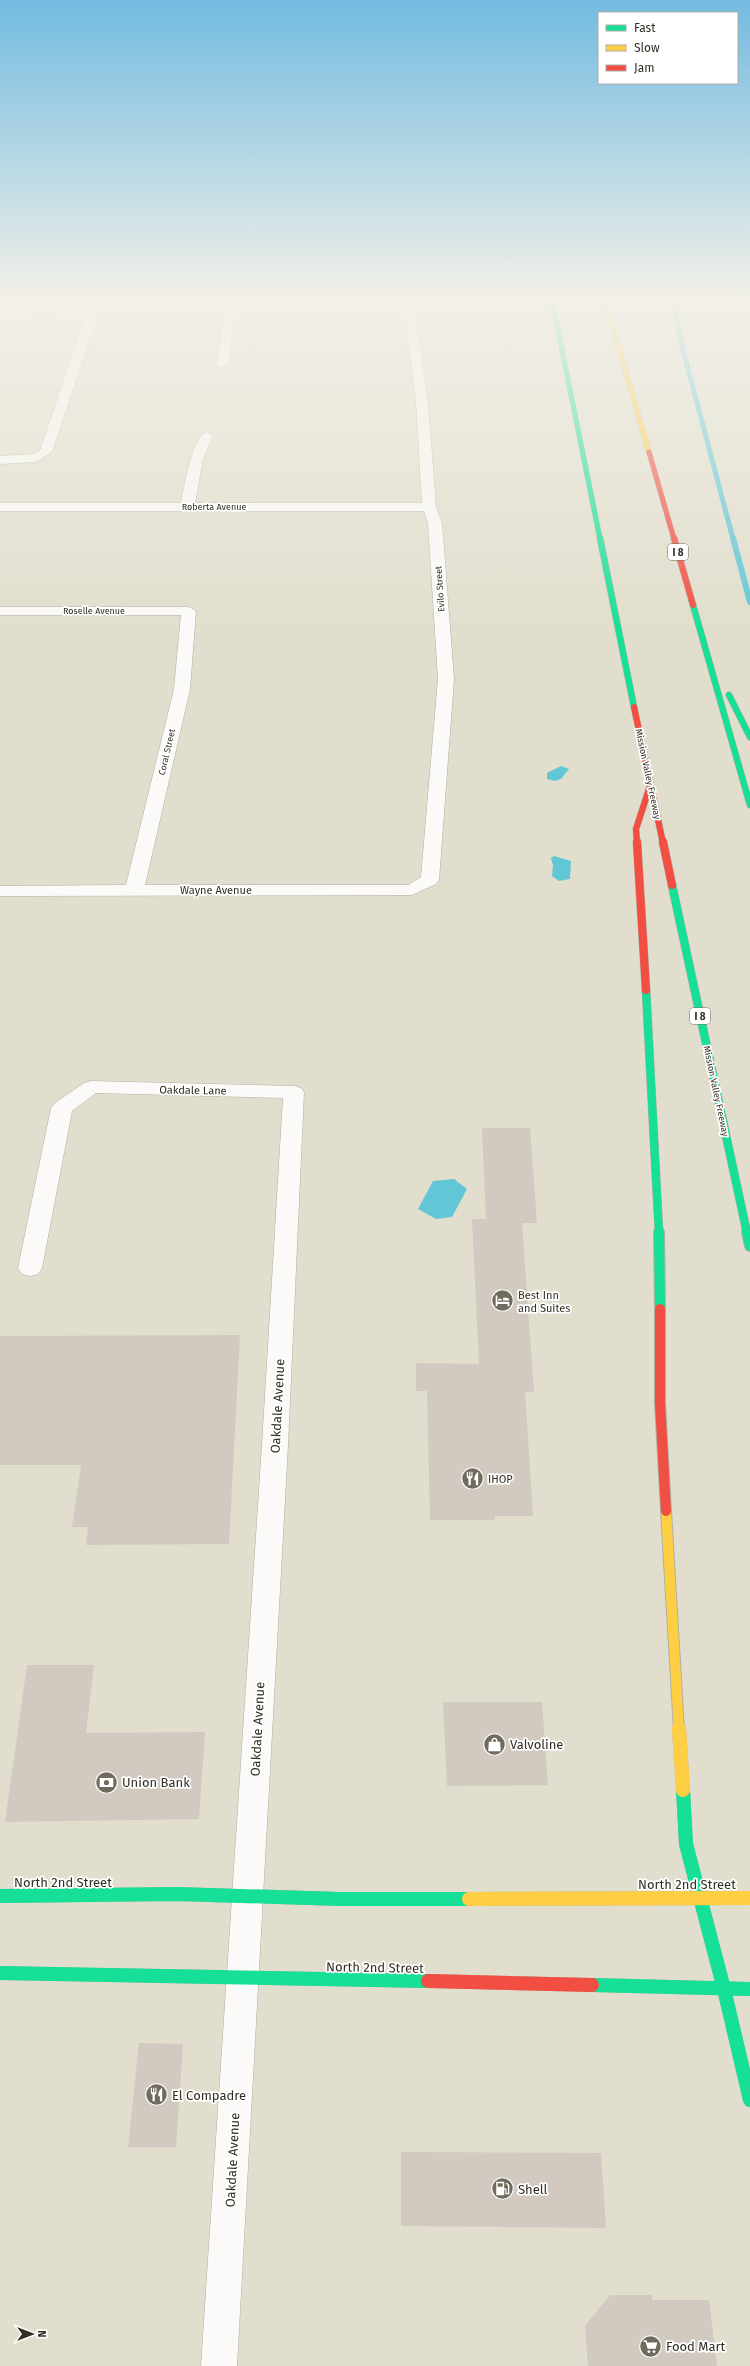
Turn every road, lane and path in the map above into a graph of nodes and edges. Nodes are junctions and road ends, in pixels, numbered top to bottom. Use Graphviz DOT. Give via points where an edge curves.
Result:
graph roads {
  1 [pos="60,410"];
  2 [pos="423,410"];
  3 [pos="574,410"];
  4 [pos="637,410"];
  5 [pos="207,436"];
  6 [pos="0,460"];
  7 [pos="0,507"];
  8 [pos="187,507"];
  9 [pos="429,507"];
  10 [pos="0,611"];
  11 [pos="188,611"];
  12 [pos="706,647"];
  13 [pos="750,737"];
  14 [pos="650,786"];
  15 [pos="750,805"];
  16 [pos="430,880"];
  17 [pos="0,891"];
  18 [pos="134,891"];
  19 [pos="294,1092"];
  20 [pos="750,1246"];
  21 [pos="30,1268"];
  22 [pos="0,1896"];
  23 [pos="700,1896"];
  24 [pos="248,1897"];
  25 [pos="750,1898"];
  26 [pos="0,1973"];
  27 [pos="243,1977"];
  28 [pos="724,1989"];
  29 [pos="750,1989"];
  30 [pos="750,2100"];
  31 [pos="219,2366"];
  1 -- 6 [label="street" via="46,452 35,458"];
  2 -- 9 [label="street, Evilo Street"];
  3 -- 14 [label="main road, Mission Valley Freeway / I 8"];
  4 -- 12 [label="main road, I 8"];
  5 -- 8 [label="street" via="197,459"];
  7 -- 8 [label="street, Roberta Avenue"];
  8 -- 9 [label="street, Roberta Avenue"];
  9 -- 16 [label="street, Evilo Street" via="435,523 446,679"];
  10 -- 11 [label="street, Roselle Avenue"];
  11 -- 18 [label="street, Coral Street" via="182,689"];
  12 -- 13 [label="main road"];
  12 -- 15 [label="main road, I 8"];
  14 -- 20 [label="main road, Mission Valley Freeway / I 8"];
  14 -- 23 [label="main road" via="636,829 659,1212 660,1403 686,1844"];
  16 -- 18 [label="street, Wayne Avenue" via="412,890"];
  17 -- 18 [label="street, Wayne Avenue"];
  19 -- 21 [label="street, Oakdale Lane" via="91,1087 62,1108"];
  19 -- 24 [label="street, Oakdale Avenue"];
  22 -- 24 [label="main road, North 2nd Street" via="177,1894"];
  23 -- 24 [label="main road, North 2nd Street" via="348,1899"];
  23 -- 25 [label="main road, North 2nd Street"];
  23 -- 28 [label="main road"];
  24 -- 27 [label="street, Oakdale Avenue"];
  26 -- 27 [label="main road, North 2nd Street" via="172,1978"];
  27 -- 28 [label="main road, North 2nd Street"];
  27 -- 31 [label="street, Oakdale Avenue"];
  28 -- 29 [label="main road, North 2nd Street"];
  28 -- 30 [label="main road"];
}
